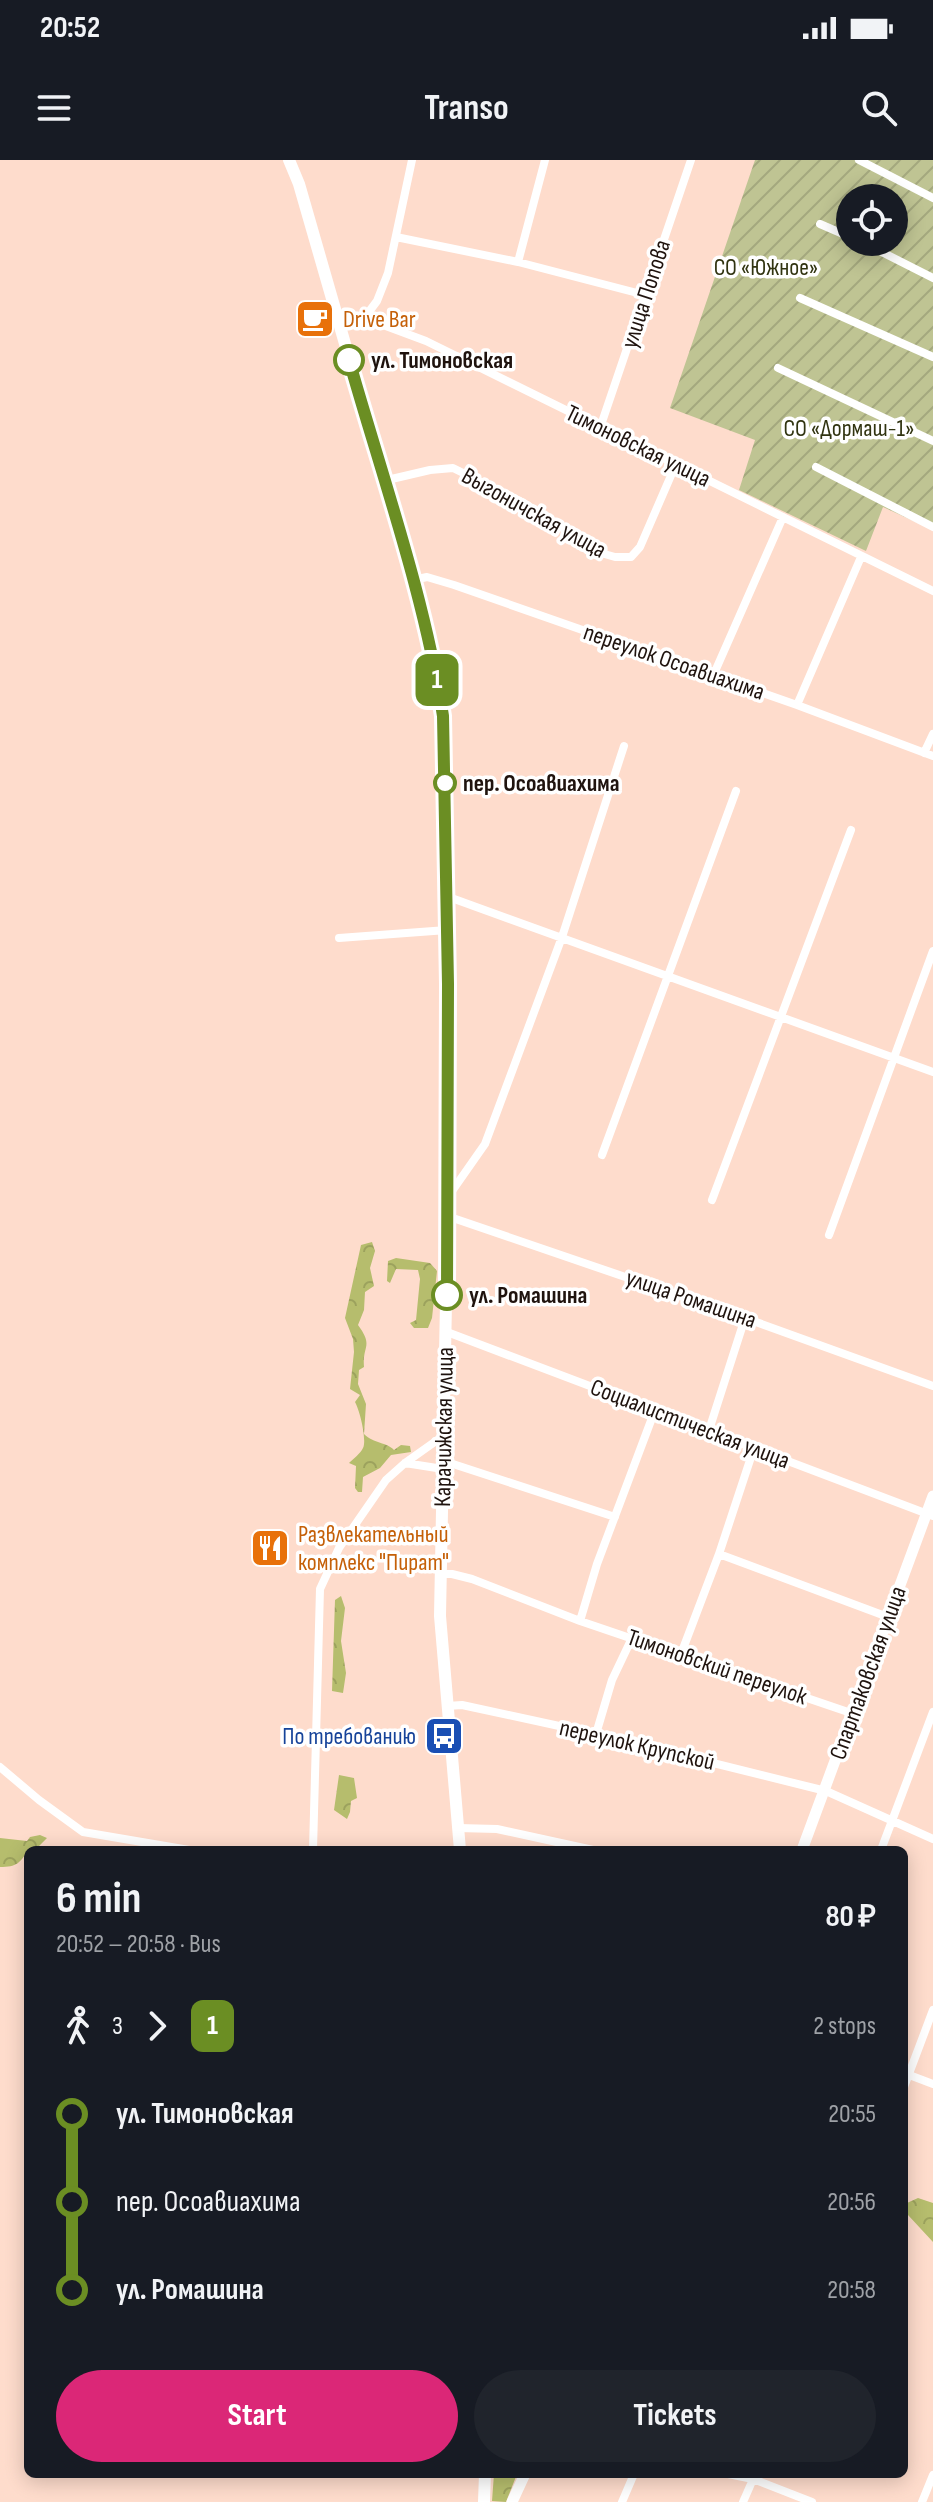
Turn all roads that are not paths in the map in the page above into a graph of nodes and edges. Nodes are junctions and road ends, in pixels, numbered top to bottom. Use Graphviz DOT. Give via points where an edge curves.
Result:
graph roads {
  1 [pos="289,160"];
  2 [pos="412,160"];
  3 [pos="545,160"];
  4 [pos="691,160"];
  5 [pos="859,160"];
  6 [pos="933,198"];
  7 [pos="820,224"];
  8 [pos="836,231"];
  9 [pos="396,237"];
  10 [pos="890,256"];
  11 [pos="518,262"];
  12 [pos="933,278"];
  13 [pos="645,295"];
  14 [pos="800,298"];
  15 [pos="362,321"];
  16 [pos="339,327"];
  17 [pos="933,357"];
  18 [pos="778,368"];
  19 [pos="600,428"];
  20 [pos="933,441"];
  21 [pos="676,464"];
  22 [pos="816,467"];
  23 [pos="383,481"];
  24 [pos="783,517"];
  25 [pos="933,527"];
  26 [pos="861,557"];
  27 [pos="413,580"];
  28 [pos="933,591"];
  29 [pos="713,676"];
  30 [pos="797,705"];
  31 [pos="933,734"];
  32 [pos="624,746"];
  33 [pos="929,755"];
  34 [pos="736,791"];
  35 [pos="851,830"];
  36 [pos="446,896"];
  37 [pos="447,930"];
  38 [pos="562,937"];
  39 [pos="339,938"];
  40 [pos="933,951"];
  41 [pos="670,976"];
  42 [pos="780,1016"];
  43 [pos="895,1058"];
  44 [pos="933,1072"];
  45 [pos="602,1155"];
  46 [pos="448,1197"];
  47 [pos="712,1200"];
  48 [pos="447,1216"];
  49 [pos="829,1235"];
  50 [pos="745,1318"];
  51 [pos="447,1332"];
  52 [pos="933,1386"];
  53 [pos="655,1410"];
  54 [pos="709,1430"];
  55 [pos="443,1436"];
  56 [pos="754,1448"];
  57 [pos="405,1463"];
  58 [pos="442,1466"];
  59 [pos="933,1496"];
  60 [pos="930,1514"];
  61 [pos="615,1517"];
  62 [pos="719,1554"];
  63 [pos="441,1574"];
  64 [pos="888,1617"];
  65 [pos="580,1621"];
  66 [pos="632,1638"];
  67 [pos="681,1654"];
  68 [pos="447,1706"];
  69 [pos="933,1712"];
  70 [pos="854,1714"];
  71 [pos="596,1734"];
  72 [pos="0,1767"];
  73 [pos="826,1791"];
  74 [pos="893,1821"];
  75 [pos="458,1828"];
  76 [pos="933,1839"];
  77 [pos="165,1846"];
  78 [pos="313,1846"];
  79 [pos="460,1846"];
  80 [pos="575,1846"];
  81 [pos="804,1846"];
  82 [pos="883,1846"];
  83 [pos="933,2010"];
  84 [pos="908,2069"];
  85 [pos="908,2075"];
  86 [pos="933,2084"];
  87 [pos="933,2475"];
  88 [pos="485,2478"];
  89 [pos="523,2478"];
  90 [pos="632,2478"];
  91 [pos="753,2478"];
  92 [pos="758,2478"];
  93 [pos="484,2502"];
  94 [pos="512,2502"];
  95 [pos="622,2502"];
  96 [pos="743,2502"];
  97 [pos="812,2502"];
  98 [pos="922,2502"];
  1 -- 16 [label="main road, Карачижская улица"];
  2 -- 9 [label="street"];
  3 -- 11 [label="street"];
  4 -- 13 [label="street, улица Попова"];
  5 -- 6 [label="street"];
  7 -- 8 [label="street"];
  9 -- 11 [label="street"];
  9 -- 15 [label="street" via="377,301"];
  10 -- 12 [label="street"];
  11 -- 13 [label="street"];
  13 -- 19 [label="street, улица Попова"];
  14 -- 17 [label="street"];
  15 -- 16 [label="street, Тимоновская улица"];
  15 -- 19 [label="street, Тимоновская улица" via="426,341"];
  16 -- 23 [label="main road, Карачижская улица"];
  18 -- 20 [label="street"];
  19 -- 21 [label="street, Тимоновская улица"];
  21 -- 23 [label="street, Выгоничская улица" via="631,557 601,553 524,503 453,468"];
  21 -- 24 [label="street, Тимоновская улица"];
  22 -- 25 [label="street"];
  23 -- 27 [label="main road, Карачижская улица"];
  24 -- 26 [label="street, Тимоновская улица"];
  24 -- 29 [label="street"];
  26 -- 28 [label="street, Тимоновская улица"];
  26 -- 30 [label="street"];
  27 -- 29 [label="street, переулок Осоавиахима" via="427,577 454,585"];
  27 -- 36 [label="main road, Карачижская улица" via="443,716"];
  29 -- 30 [label="street, переулок Осоавиахима"];
  30 -- 33 [label="street, переулок Осоавиахима"];
  31 -- 33 [label="street"];
  32 -- 38 [label="street"];
  34 -- 41 [label="street"];
  35 -- 42 [label="street"];
  36 -- 37 [label="main road, Карачижская улица"];
  36 -- 38 [label="street"];
  37 -- 39 [label="street"];
  37 -- 46 [label="main road, Карачижская улица"];
  38 -- 41 [label="street"];
  38 -- 46 [label="street" via="485,1144"];
  40 -- 43 [label="street"];
  41 -- 42 [label="street"];
  41 -- 45 [label="street"];
  42 -- 43 [label="street"];
  42 -- 47 [label="street"];
  43 -- 44 [label="street"];
  43 -- 49 [label="street"];
  46 -- 48 [label="main road, Карачижская улица"];
  48 -- 50 [label="street, улица Ромашина"];
  48 -- 51 [label="main road, Карачижская улица"];
  50 -- 52 [label="street, улица Ромашина"];
  50 -- 54 [label="street"];
  51 -- 53 [label="street, Социалистическая улица"];
  51 -- 55 [label="main road, Карачижская улица"];
  53 -- 54 [label="street, Социалистическая улица"];
  53 -- 61 [label="street"];
  54 -- 56 [label="street, Социалистическая улица"];
  55 -- 57 [label="street"];
  55 -- 58 [label="main road, Карачижская улица"];
  56 -- 60 [label="street, Социалистическая улица"];
  56 -- 62 [label="street"];
  57 -- 58 [label="street"];
  57 -- 78 [label="street" via="386,1480 339,1548 320,1589"];
  58 -- 61 [label="street" via="453,1464"];
  58 -- 63 [label="main road, Карачижская улица"];
  59 -- 60 [label="street, Спартаковская улица"];
  60 -- 64 [label="street, Спартаковская улица"];
  61 -- 65 [label="street"];
  62 -- 64 [label="street"];
  62 -- 67 [label="street"];
  63 -- 65 [label="street, Тимоновский переулок" via="472,1579"];
  63 -- 68 [label="main road, Карачижская улица"];
  64 -- 70 [label="street, Спартаковская улица"];
  65 -- 66 [label="street, Тимоновский переулок"];
  66 -- 67 [label="street, Тимоновский переулок"];
  66 -- 71 [label="street"];
  67 -- 70 [label="street, Тимоновский переулок"];
  68 -- 71 [label="street, переулок Крупской"];
  68 -- 75 [label="main road, Карачижская улица"];
  69 -- 74 [label="street"];
  70 -- 73 [label="street, Спартаковская улица"];
  71 -- 73 [label="street, переулок Крупской"];
  72 -- 77 [label="street" via="83,1832"];
  73 -- 74 [label="street, переулок Крупской"];
  73 -- 81 [label="street, Спартаковская улица"];
  74 -- 76 [label="street, переулок Крупской"];
  74 -- 82 [label="street"];
  75 -- 79 [label="main road, Карачижская улица"];
  75 -- 80 [label="street" via="497,1829"];
  83 -- 84 [label="street"];
  85 -- 86 [label="street"];
  87 -- 98 [label="street"];
  88 -- 93 [label="main road"];
  89 -- 94 [label="street"];
  90 -- 95 [label="street"];
  91 -- 96 [label="street"];
  92 -- 97 [label="street"];
}
